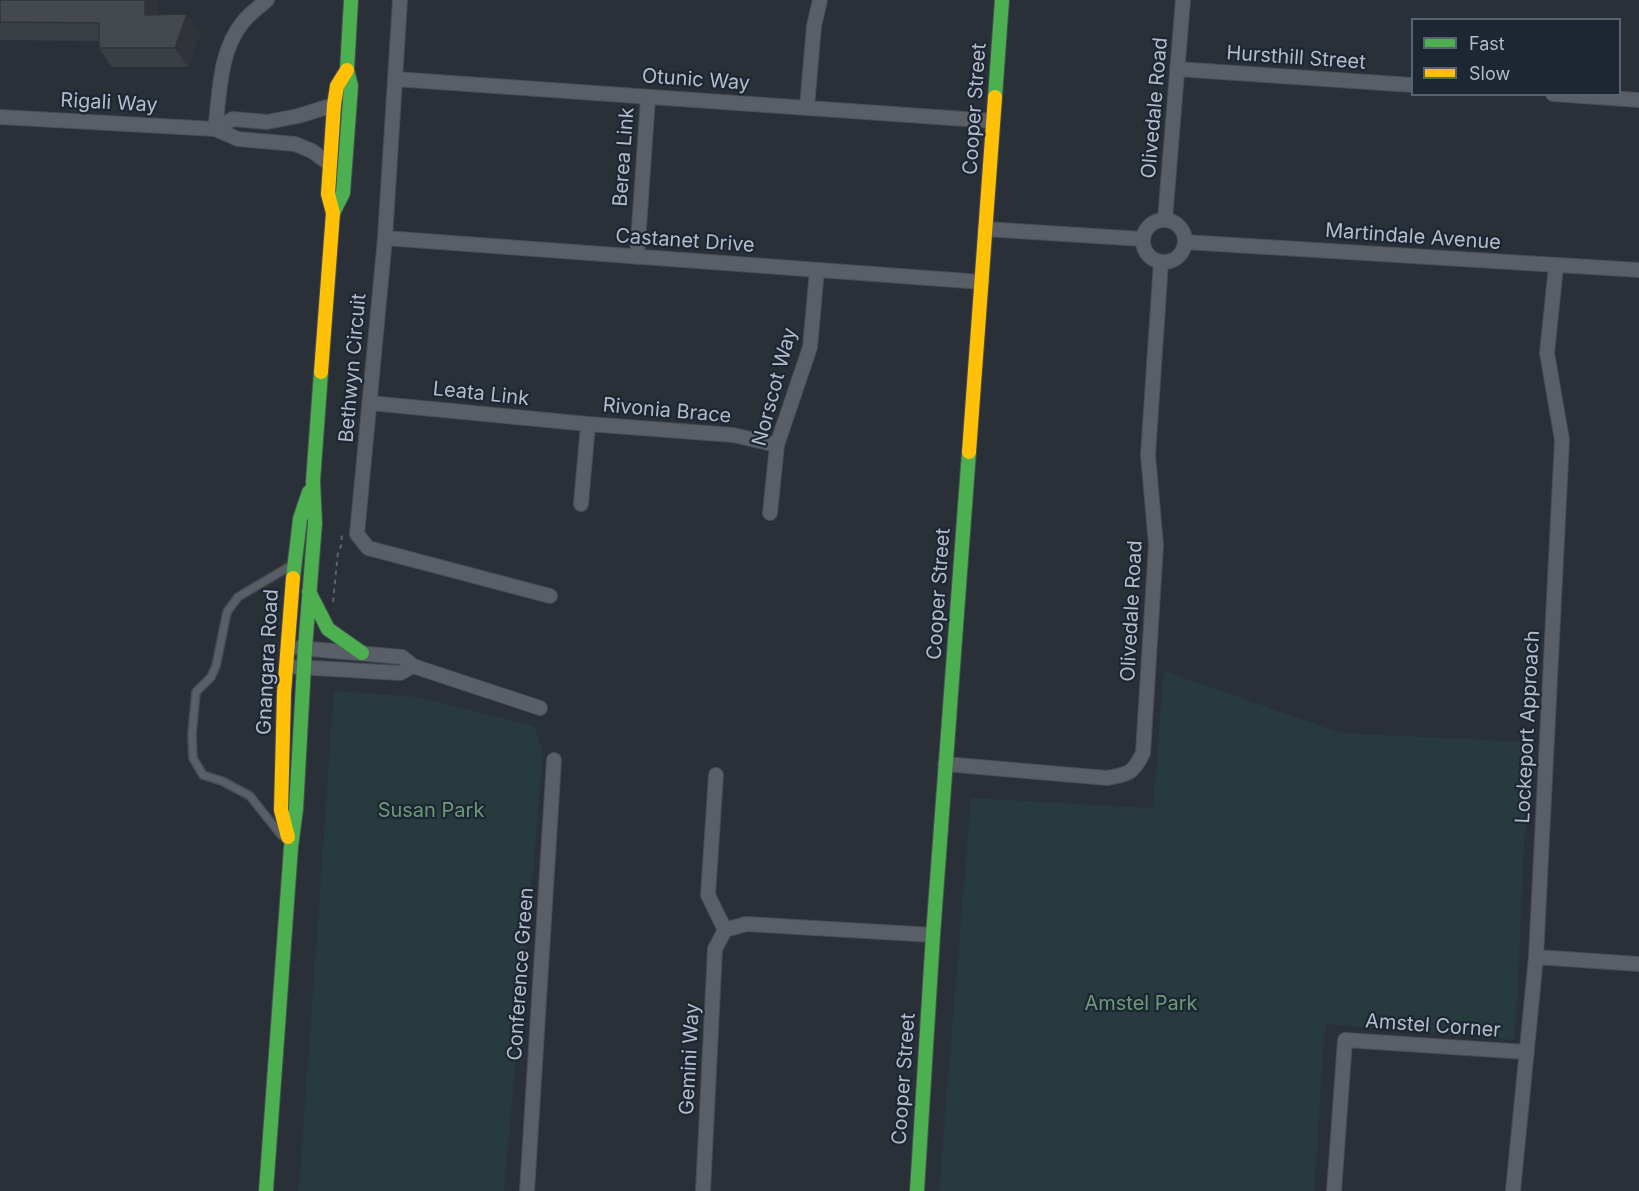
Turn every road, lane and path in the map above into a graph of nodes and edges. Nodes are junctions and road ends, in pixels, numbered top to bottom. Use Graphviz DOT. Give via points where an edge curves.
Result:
graph roads {
  1 [pos="267,0"];
  2 [pos="351,0"];
  3 [pos="400,0"];
  4 [pos="820,0"];
  5 [pos="1002,0"];
  6 [pos="1183,0"];
  7 [pos="1178,69"];
  8 [pos="347,70"];
  9 [pos="395,79"];
  10 [pos="1411,85"];
  11 [pos="648,96"];
  12 [pos="1582,96"];
  13 [pos="1639,100"];
  14 [pos="334,105"];
  15 [pos="807,107"];
  16 [pos="0,117"];
  17 [pos="993,121"];
  18 [pos="215,129"];
  19 [pos="330,164"];
  20 [pos="333,213"];
  21 [pos="1165,219"];
  22 [pos="986,229"];
  23 [pos="385,238"];
  24 [pos="1142,239"];
  25 [pos="1185,242"];
  26 [pos="637,257"];
  27 [pos="1161,262"];
  28 [pos="1556,266"];
  29 [pos="817,270"];
  30 [pos="1639,270"];
  31 [pos="982,282"];
  32 [pos="370,403"];
  33 [pos="588,424"];
  34 [pos="777,445"];
  35 [pos="313,480"];
  36 [pos="581,504"];
  37 [pos="770,513"];
  38 [pos="294,563"];
  39 [pos="309,592"];
  40 [pos="550,596"];
  41 [pos="288,648"];
  42 [pos="305,648"];
  43 [pos="362,653"];
  44 [pos="413,666"];
  45 [pos="286,667"];
  46 [pos="304,667"];
  47 [pos="540,708"];
  48 [pos="554,760"];
  49 [pos="945,764"];
  50 [pos="716,776"];
  51 [pos="291,847"];
  52 [pos="725,930"];
  53 [pos="933,935"];
  54 [pos="1536,957"];
  55 [pos="1639,964"];
  56 [pos="1526,1052"];
  57 [pos="266,1191"];
  58 [pos="527,1191"];
  59 [pos="703,1191"];
  60 [pos="917,1191"];
  61 [pos="1334,1191"];
  62 [pos="1513,1191"];
  1 -- 18 [label="street" via="243,22 231,40 224,58"];
  2 -- 8 [label="main road, Gnangara Road"];
  3 -- 9 [label="street, Bethwyn Circuit"];
  4 -- 15 [label="street"];
  5 -- 17 [label="main road, Cooper Street"];
  6 -- 7 [label="street, Olivedale Road"];
  7 -- 10 [label="street, Hursthill Street"];
  7 -- 21 [label="street, Olivedale Road"];
  8 -- 14 [label="main road, Gnangara Road" via="337,86"];
  8 -- 20 [label="main road, Gnangara Road" via="351,86 344,194"];
  9 -- 11 [label="street, Otunic Way"];
  9 -- 23 [label="street, Bethwyn Circuit"];
  11 -- 15 [label="street, Otunic Way"];
  11 -- 26 [label="street, Berea Link"];
  12 -- 13 [label="street"];
  14 -- 18 [label="street, Rigali Way" via="267,122 233,119"];
  14 -- 19 [label="main road, Gnangara Road"];
  15 -- 17 [label="street, Otunic Way"];
  16 -- 18 [label="street, Rigali Way"];
  17 -- 22 [label="main road, Cooper Street"];
  18 -- 19 [label="street, Rigali Way" via="238,139 295,144"];
  19 -- 20 [label="main road, Gnangara Road" via="328,194"];
  20 -- 35 [label="main road, Gnangara Road"];
  21 -- 24 [label="street" via="1149,225"];
  21 -- 25 [label="street" via="1179,225"];
  22 -- 24 [label="street"];
  22 -- 31 [label="main road, Cooper Street"];
  23 -- 26 [label="street, Castanet Drive"];
  23 -- 32 [label="street, Bethwyn Circuit"];
  24 -- 27 [label="street" via="1148,255"];
  25 -- 27 [label="street" via="1180,256"];
  25 -- 28 [label="street, Martindale Avenue"];
  26 -- 29 [label="street, Castanet Drive"];
  27 -- 49 [label="street, Olivedale Road" via="1148,455 1156,545 1143,753 1136,768 1107,778"];
  28 -- 30 [label="street, Martindale Avenue"];
  28 -- 54 [label="street, Lockeport Approach" via="1547,353 1562,440"];
  29 -- 31 [label="street, Castanet Drive"];
  29 -- 34 [label="street, Norscot Way" via="810,347"];
  31 -- 49 [label="main road, Cooper Street"];
  32 -- 33 [label="street, Leata Link"];
  32 -- 40 [label="street, Bethwyn Circuit" via="357,534 368,548"];
  33 -- 34 [label="street, Rivonia Brace" via="733,435"];
  33 -- 36 [label="street"];
  34 -- 37 [label="street, Norscot Way"];
  35 -- 38 [label="main road, Gnangara Road" via="300,519"];
  35 -- 39 [label="main road, Gnangara Road" via="315,523"];
  38 -- 41 [label="main road, Gnangara Road"];
  38 -- 51 [label="lane" via="238,597 227,612 216,666 196,692 192,734 192,758 202,775 250,796"];
  39 -- 42 [label="main road, Gnangara Road"];
  39 -- 43 [label="main road" via="328,630"];
  41 -- 42 [label="street"];
  41 -- 45 [label="main road, Gnangara Road"];
  42 -- 43 [label="street"];
  42 -- 46 [label="main road, Gnangara Road"];
  43 -- 44 [label="street" via="402,657"];
  44 -- 46 [label="street" via="400,673"];
  44 -- 47 [label="street"];
  45 -- 46 [label="street"];
  45 -- 51 [label="main road, Gnangara Road" via="281,810"];
  46 -- 51 [label="main road, Gnangara Road"];
  48 -- 58 [label="street, Conference Green"];
  49 -- 53 [label="main road, Cooper Street"];
  50 -- 52 [label="street" via="708,895"];
  51 -- 57 [label="main road, Gnangara Road"];
  52 -- 53 [label="street" via="746,924"];
  52 -- 59 [label="street, Gemini Way" via="715,949"];
  53 -- 60 [label="main road, Cooper Street"];
  54 -- 55 [label="street"];
  54 -- 56 [label="street, Lockeport Approach"];
  56 -- 61 [label="street, Amstel Corner" via="1345,1040"];
  56 -- 62 [label="street, Lockeport Approach"];
}
